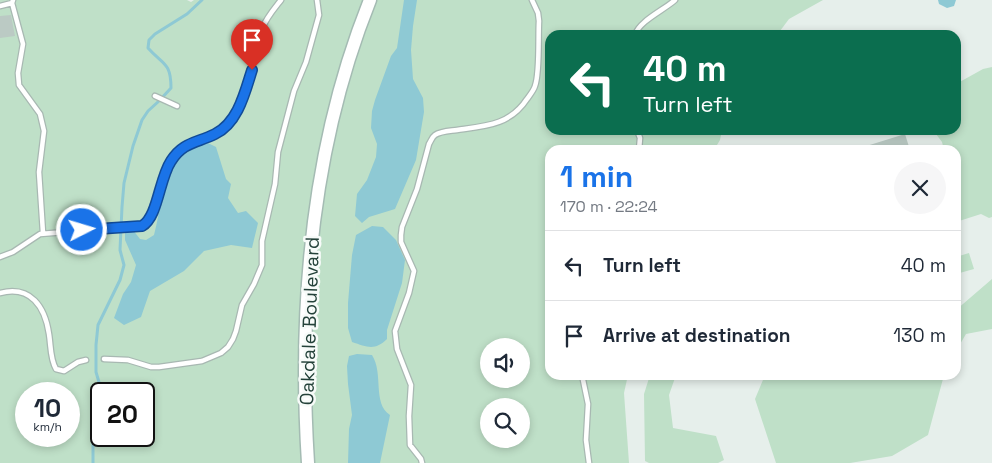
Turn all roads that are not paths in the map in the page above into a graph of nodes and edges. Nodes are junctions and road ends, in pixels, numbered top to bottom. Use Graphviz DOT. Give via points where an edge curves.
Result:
graph roads {
  1 [pos="281,0"];
  2 [pos="317,0"];
  3 [pos="370,0"];
  4 [pos="532,0"];
  5 [pos="675,0"];
  6 [pos="13,2"];
  7 [pos="0,6"];
  8 [pos="636,30"];
  9 [pos="155,96"];
  10 [pos="177,106"];
  11 [pos="43,233"];
  12 [pos="0,257"];
  13 [pos="0,293"];
  14 [pos="104,359"];
  15 [pos="86,360"];
  16 [pos="583,380"];
  17 [pos="307,439"];
  18 [pos="304,463"];
  19 [pos="308,463"];
  20 [pos="422,463"];
  21 [pos="589,463"];
  1 -- 11 [label="lane" via="262,29 247,87 230,123 215,135 182,147 176,154 162,177 151,218 142,226"];
  2 -- 14 [label="lane" via="319,15 278,152 262,241 262,265 242,305 236,331 228,347 202,361 159,367"];
  3 -- 17 [label="main road, Oakdale Boulevard" via="337,99 314,212 306,304"];
  4 -- 20 [label="lane" via="539,21 537,76 532,93 509,119 444,132 432,138 418,189 402,227 401,242 414,271 395,331 395,341 411,385 410,445"];
  5 -- 8 [label="lane"];
  6 -- 7 [label="lane"];
  6 -- 11 [label="lane" via="23,44 19,84 40,114 44,131 39,172"];
  9 -- 10 [label="lane"];
  11 -- 12 [label="lane"];
  13 -- 15 [label="lane" via="23,292 38,304 47,324 56,369 64,371"];
  16 -- 21 [label="lane" via="588,404 586,440"];
  17 -- 18 [label="main road, Oakdale Boulevard"];
  17 -- 19 [label="main road, Oakdale Boulevard"];
}
